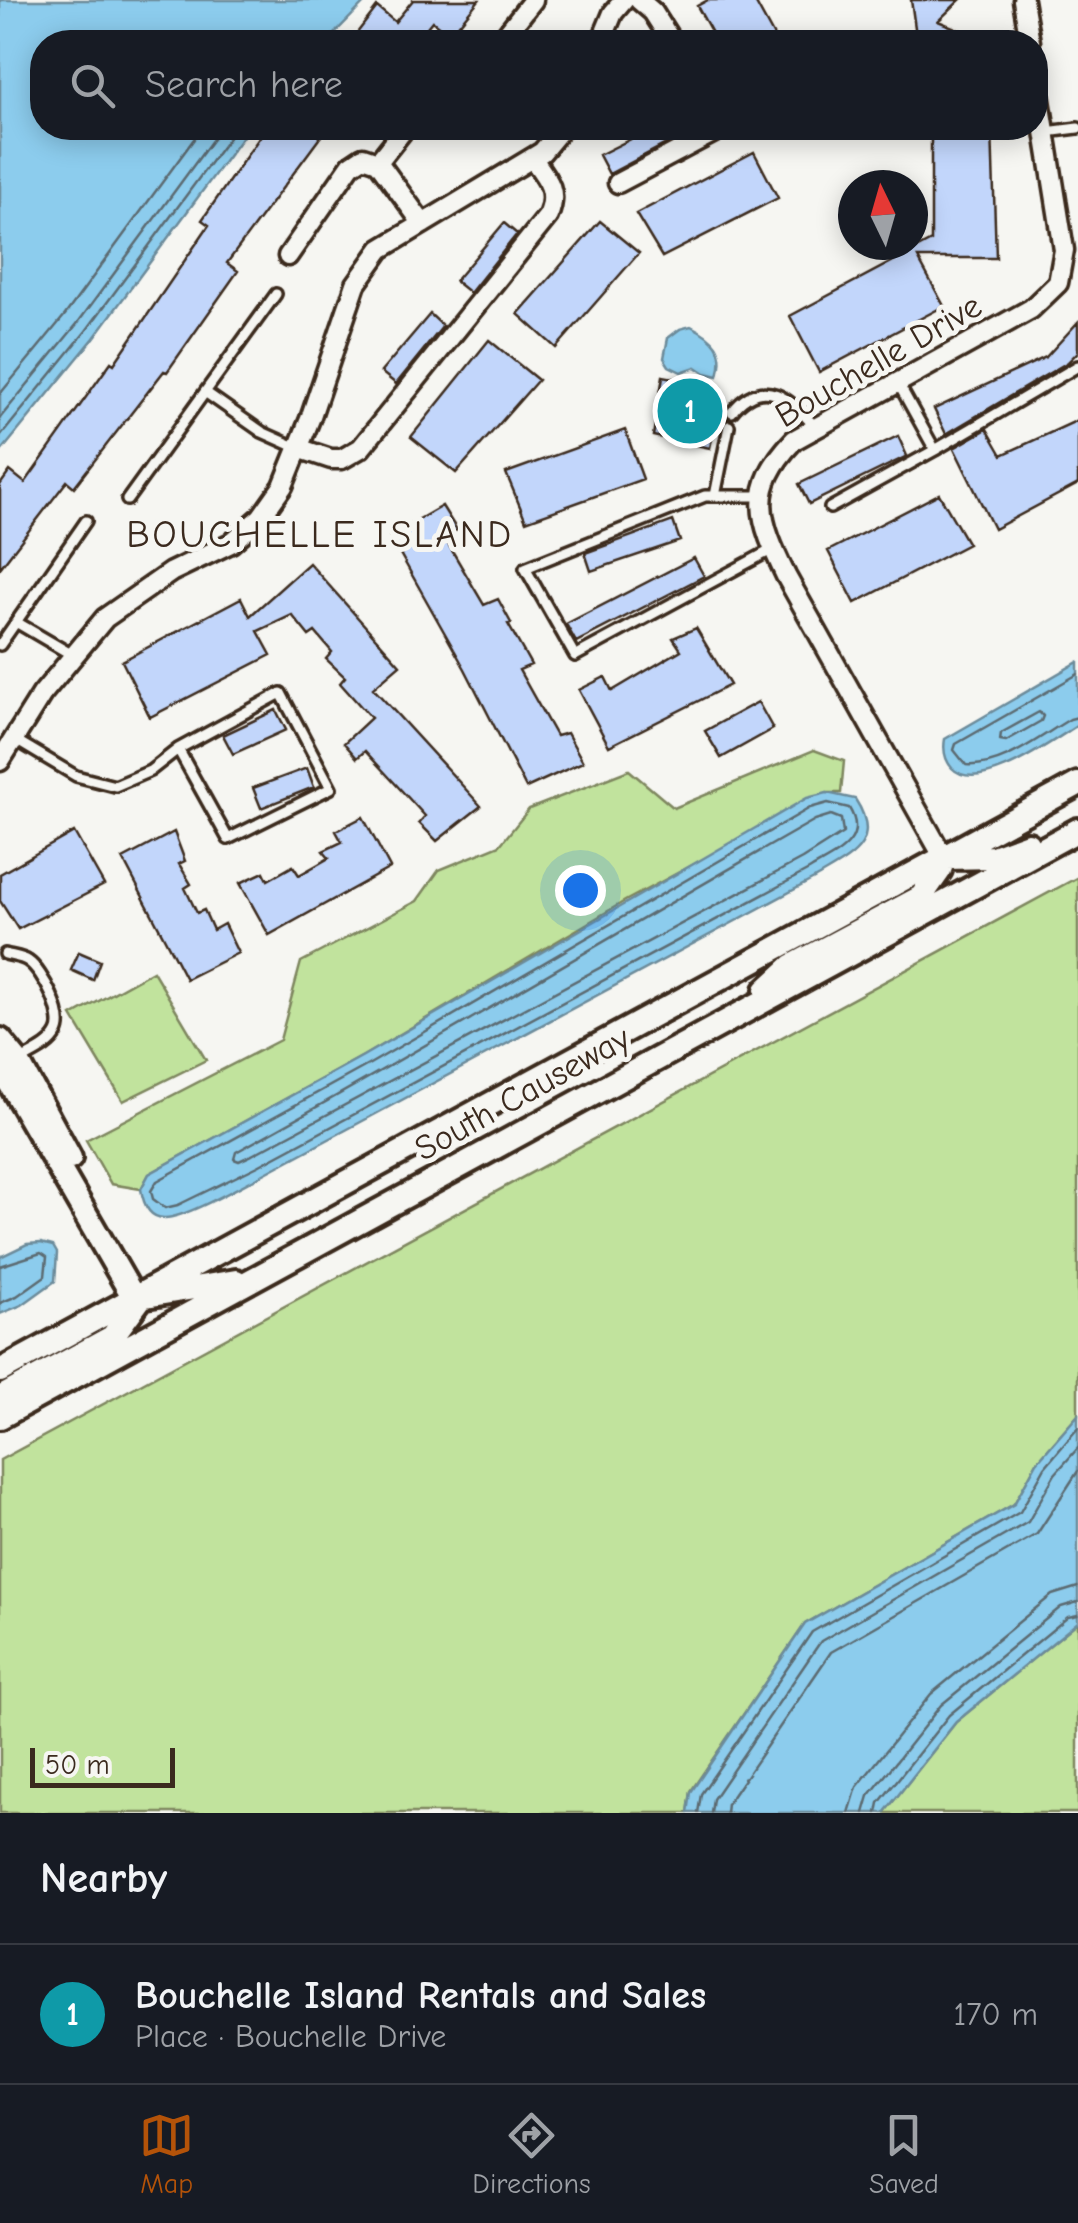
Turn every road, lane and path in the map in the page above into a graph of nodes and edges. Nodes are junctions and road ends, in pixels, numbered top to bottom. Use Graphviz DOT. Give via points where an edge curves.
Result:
graph roads {
  1 [pos="533,0"];
  2 [pos="624,0"];
  3 [pos="639,0"];
  4 [pos="1023,0"];
  5 [pos="509,30"];
  6 [pos="606,30"];
  7 [pos="664,30"];
  8 [pos="1028,30"];
  9 [pos="1078,128"];
  10 [pos="1048,132"];
  11 [pos="395,140"];
  12 [pos="552,140"];
  13 [pos="699,140"];
  14 [pos="1046,140"];
  15 [pos="532,158"];
  16 [pos="378,162"];
  17 [pos="618,183"];
  18 [pos="423,224"];
  19 [pos="288,256"];
  20 [pos="276,294"];
  21 [pos="1078,366"];
  22 [pos="898,383"];
  23 [pos="204,392"];
  24 [pos="732,412"];
  25 [pos="729,426"];
  26 [pos="816,428"];
  27 [pos="298,448"];
  28 [pos="935,450"];
  29 [pos="716,496"];
  30 [pos="762,496"];
  31 [pos="127,500"];
  32 [pos="830,508"];
  33 [pos="86,521"];
  34 [pos="773,548"];
  35 [pos="16,622"];
  36 [pos="0,645"];
  37 [pos="74,656"];
  38 [pos="12,738"];
  39 [pos="178,749"];
  40 [pos="0,761"];
  41 [pos="1078,784"];
  42 [pos="1078,828"];
  43 [pos="944,858"];
  44 [pos="5,954"];
  45 [pos="738,1015"];
  46 [pos="0,1040"];
  47 [pos="7,1066"];
  48 [pos="263,1274"];
  49 [pos="140,1296"];
  50 [pos="0,1371"];
  51 [pos="0,1398"];
  52 [pos="0,1417"];
  1 -- 5 [label="street"];
  2 -- 6 [label="street"];
  3 -- 7 [label="street"];
  4 -- 8 [label="street"];
  9 -- 10 [label="lane"];
  11 -- 16 [label="street"];
  12 -- 15 [label="street"];
  13 -- 17 [label="street"];
  14 -- 22 [label="street, Bouchelle Drive" via="1064,250 1058,283 1031,310"];
  15 -- 18 [label="street"];
  15 -- 27 [label="street" via="554,194 548,216 371,436 342,459"];
  16 -- 18 [label="street"];
  16 -- 19 [label="street" via="354,162"];
  18 -- 27 [label="street" via="381,249 356,284"];
  20 -- 23 [label="lane"];
  21 -- 28 [label="lane"];
  22 -- 26 [label="street, Bouchelle Drive"];
  22 -- 28 [label="lane"];
  23 -- 27 [label="lane"];
  23 -- 31 [label="lane"];
  24 -- 26 [label="lane" via="742,400 772,392 795,403"];
  25 -- 29 [label="lane"];
  26 -- 30 [label="street, Bouchelle Drive" via="774,460"];
  27 -- 37 [label="street" via="261,517 105,618"];
  28 -- 32 [label="lane"];
  29 -- 30 [label="lane"];
  29 -- 34 [label="lane" via="525,568 576,656"];
  30 -- 34 [label="street" via="764,530"];
  33 -- 35 [label="lane"];
  34 -- 43 [label="street"];
  35 -- 36 [label="lane"];
  35 -- 37 [label="lane"];
  37 -- 38 [label="street"];
  38 -- 39 [label="lane" via="76,776 115,786"];
  38 -- 40 [label="street"];
  39 -- 39 [label="lane" via="228,839 331,788 281,693"];
  41 -- 43 [label="main road, South Causeway"];
  42 -- 43 [label="main road" via="993,857"];
  42 -- 45 [label="main road, South Causeway"];
  43 -- 45 [label="main road" via="921,896 792,966"];
  43 -- 49 [label="main road, South Causeway"];
  44 -- 47 [label="lane" via="29,962 60,1018 60,1031 48,1044"];
  45 -- 48 [label="main road, South Causeway"];
  46 -- 47 [label="main road"];
  47 -- 49 [label="main road"];
  48 -- 49 [label="main road"];
  48 -- 52 [label="main road, South Causeway"];
  49 -- 50 [label="main road, South Causeway"];
  49 -- 51 [label="main road" via="112,1337"];
}
